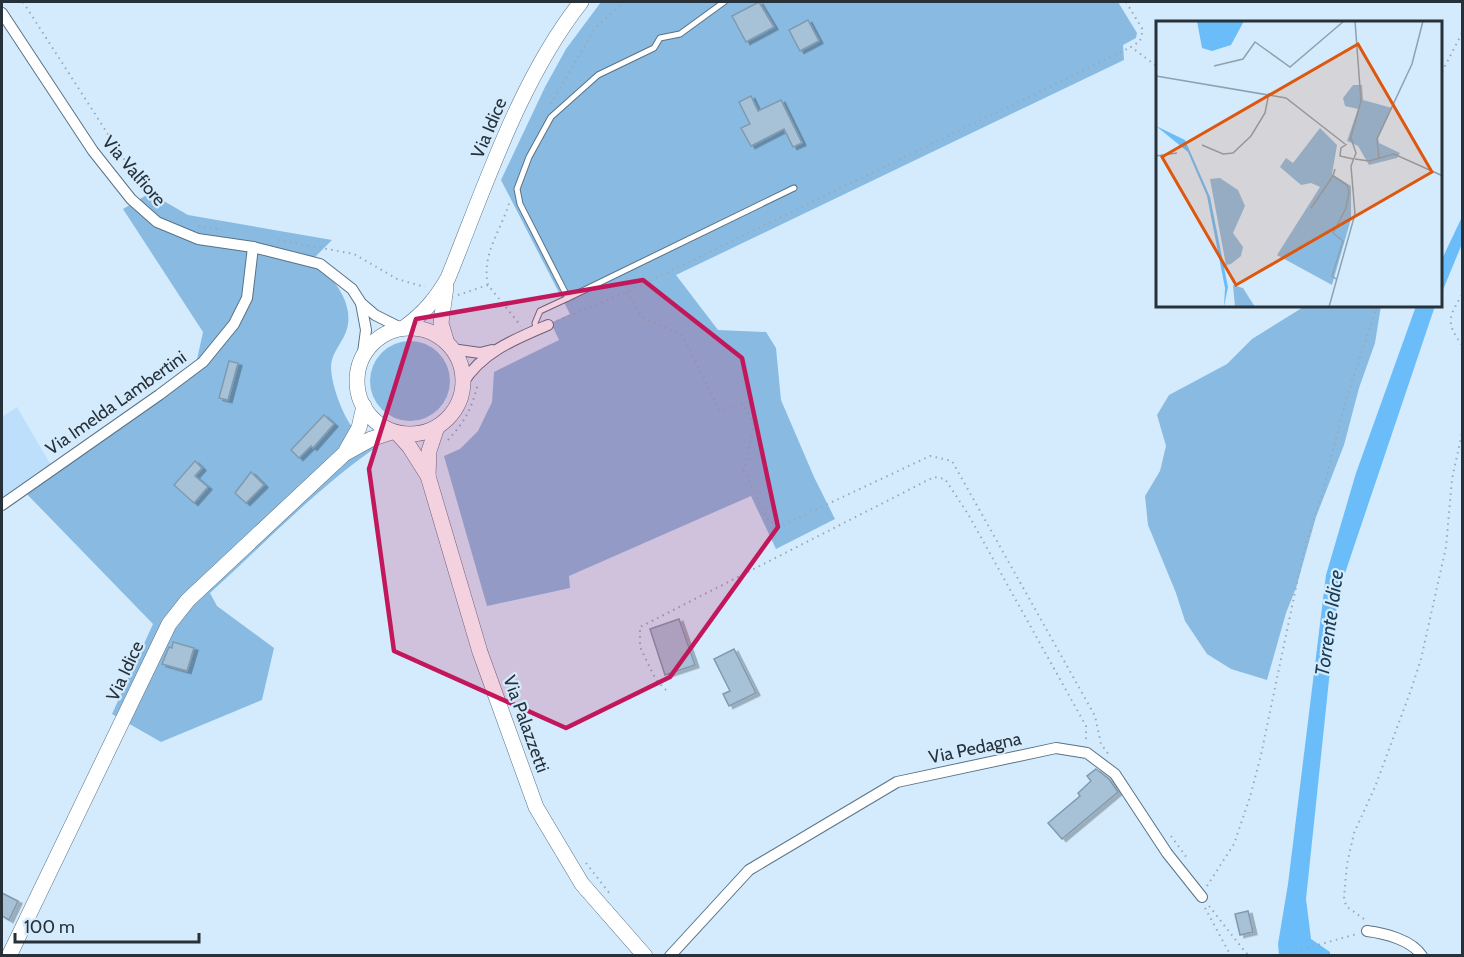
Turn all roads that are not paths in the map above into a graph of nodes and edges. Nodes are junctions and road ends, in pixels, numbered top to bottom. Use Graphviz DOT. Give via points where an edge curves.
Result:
graph roads {
  1 [pos="581,2"];
  2 [pos="724,2"];
  3 [pos="2,13"];
  4 [pos="794,188"];
  5 [pos="253,247"];
  6 [pos="448,278"];
  7 [pos="568,298"];
  8 [pos="361,303"];
  9 [pos="548,325"];
  10 [pos="403,328"];
  11 [pos="532,332"];
  12 [pos="449,345"];
  13 [pos="496,350"];
  14 [pos="363,353"];
  15 [pos="463,383"];
  16 [pos="364,406"];
  17 [pos="436,427"];
  18 [pos="395,433"];
  19 [pos="344,454"];
  20 [pos="428,476"];
  21 [pos="2,505"];
  22 [pos="1202,897"];
  23 [pos="1367,925"];
  24 [pos="9,956"];
  25 [pos="645,956"];
  26 [pos="670,956"];
  27 [pos="1422,956"];
  1 -- 6 [label="main road, Via Idice" via="529,84"];
  2 -- 7 [label="lane" via="680,34 660,38 654,48 598,75 551,117 529,157 518,189 520,204"];
  3 -- 5 [label="street, Via Valfiore" via="93,152 131,199 157,222 198,239"];
  4 -- 7 [label="lane"];
  5 -- 8 [label="street, Via Valfiore" via="320,264 352,289"];
  5 -- 21 [label="street, Via Imelda Lambertini" via="247,298 234,324 203,362"];
  6 -- 10 [label="main road, Via Idice" via="437,298"];
  6 -- 12 [label="main road, Via Idice" via="441,323"];
  7 -- 11 [label="lane" via="540,311"];
  8 -- 10 [label="street, Via Valfiore" via="375,315"];
  8 -- 14 [label="street" via="366,330"];
  9 -- 11 [label="street"];
  10 -- 12 [label="main road" via="422,328"];
  10 -- 14 [label="main road, Via Idice" via="380,336"];
  11 -- 13 [label="street"];
  12 -- 13 [label="street" via="480,353"];
  12 -- 15 [label="main road, Via Idice" via="464,370"];
  13 -- 15 [label="street" via="472,369"];
  14 -- 16 [label="main road, Via Idice" via="357,371 357,391"];
  15 -- 17 [label="main road" via="460,401 449,418"];
  16 -- 18 [label="main road" via="373,420"];
  16 -- 19 [label="main road, Via Idice" via="360,428"];
  17 -- 18 [label="main road, Via Idice" via="414,435"];
  17 -- 20 [label="main road, Via Palazzetti" via="429,451"];
  18 -- 19 [label="main road, Via Idice" via="370,439"];
  18 -- 20 [label="main road, Via Palazzetti" via="409,446"];
  19 -- 24 [label="main road, Via Idice" via="188,600 169,624"];
  20 -- 25 [label="main road, Via Palazzetti" via="480,652 536,807 582,884"];
  22 -- 26 [label="street, Via Pedagna" via="1167,853 1115,774 1087,753 1056,748 897,782 749,870"];
  23 -- 27 [label="street" via="1419,950"];
}
